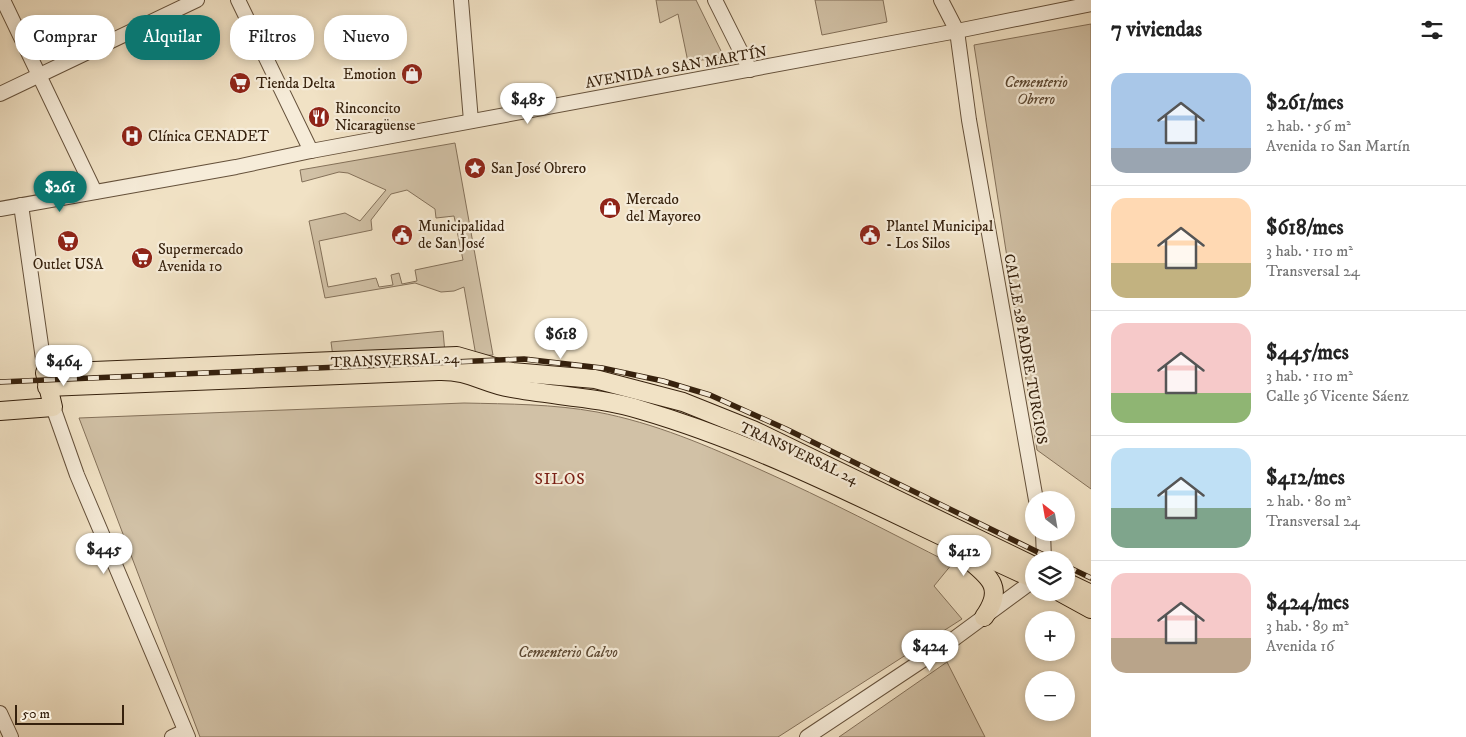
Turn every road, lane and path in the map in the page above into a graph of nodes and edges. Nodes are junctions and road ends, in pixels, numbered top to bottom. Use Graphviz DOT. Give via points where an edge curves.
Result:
graph roads {
  1 [pos="3,0"];
  2 [pos="197,0"];
  3 [pos="238,0"];
  4 [pos="461,0"];
  5 [pos="715,0"];
  6 [pos="941,0"];
  7 [pos="1091,4"];
  8 [pos="957,31"];
  9 [pos="750,70"];
  10 [pos="40,75"];
  11 [pos="0,94"];
  12 [pos="471,121"];
  13 [pos="311,151"];
  14 [pos="95,192"];
  15 [pos="21,205"];
  16 [pos="0,208"];
  17 [pos="46,380"];
  18 [pos="54,407"];
  19 [pos="0,412"];
  20 [pos="800,461"];
  21 [pos="1034,491"];
  22 [pos="945,540"];
  23 [pos="1025,562"];
  24 [pos="1025,576"];
  25 [pos="1075,586"];
  26 [pos="1025,587"];
  27 [pos="1091,594"];
  28 [pos="1075,600"];
  29 [pos="1091,608"];
  30 [pos="984,617"];
  31 [pos="0,713"];
  32 [pos="187,734"];
  33 [pos="11,737"];
  34 [pos="172,737"];
  35 [pos="807,737"];
  1 -- 10 [label="street"];
  2 -- 10 [label="street"];
  3 -- 13 [label="street"];
  4 -- 12 [label="street"];
  5 -- 9 [label="street"];
  6 -- 8 [label="street, CALLE 28 PADRE TURCIOS"];
  7 -- 8 [label="street, AVENIDA 10 SAN MARTÍN"];
  8 -- 9 [label="street, AVENIDA 10 SAN MARTÍN"];
  8 -- 21 [label="street, CALLE 28 PADRE TURCIOS" via="969,120"];
  9 -- 12 [label="street, AVENIDA 10 SAN MARTÍN"];
  10 -- 11 [label="street"];
  10 -- 14 [label="street"];
  12 -- 13 [label="street, AVENIDA 10 SAN MARTÍN"];
  13 -- 14 [label="street, AVENIDA 10 SAN MARTÍN"];
  14 -- 15 [label="street, AVENIDA 10 SAN MARTÍN"];
  15 -- 16 [label="street, AVENIDA 10 SAN MARTÍN"];
  15 -- 17 [label="street"];
  17 -- 18 [label="main road"];
  17 -- 20 [label="main road, TRANSVERSAL 24" via="458,356 512,372 594,380 683,402 736,423"];
  18 -- 19 [label="main road"];
  18 -- 32 [label="street" via="77,475"];
  20 -- 22 [label="main road, TRANSVERSAL 24"];
  20 -- 23 [label="main road, TRANSVERSAL 24"];
  22 -- 24 [label="main road, TRANSVERSAL 24"];
  22 -- 30 [label="main road" via="991,580 995,597"];
  25 -- 27 [label="main road"];
  26 -- 30 [label="street"];
  28 -- 29 [label="main road"];
  30 -- 35 [label="street"];
  31 -- 33 [label="street"];
  32 -- 34 [label="street"];
}
